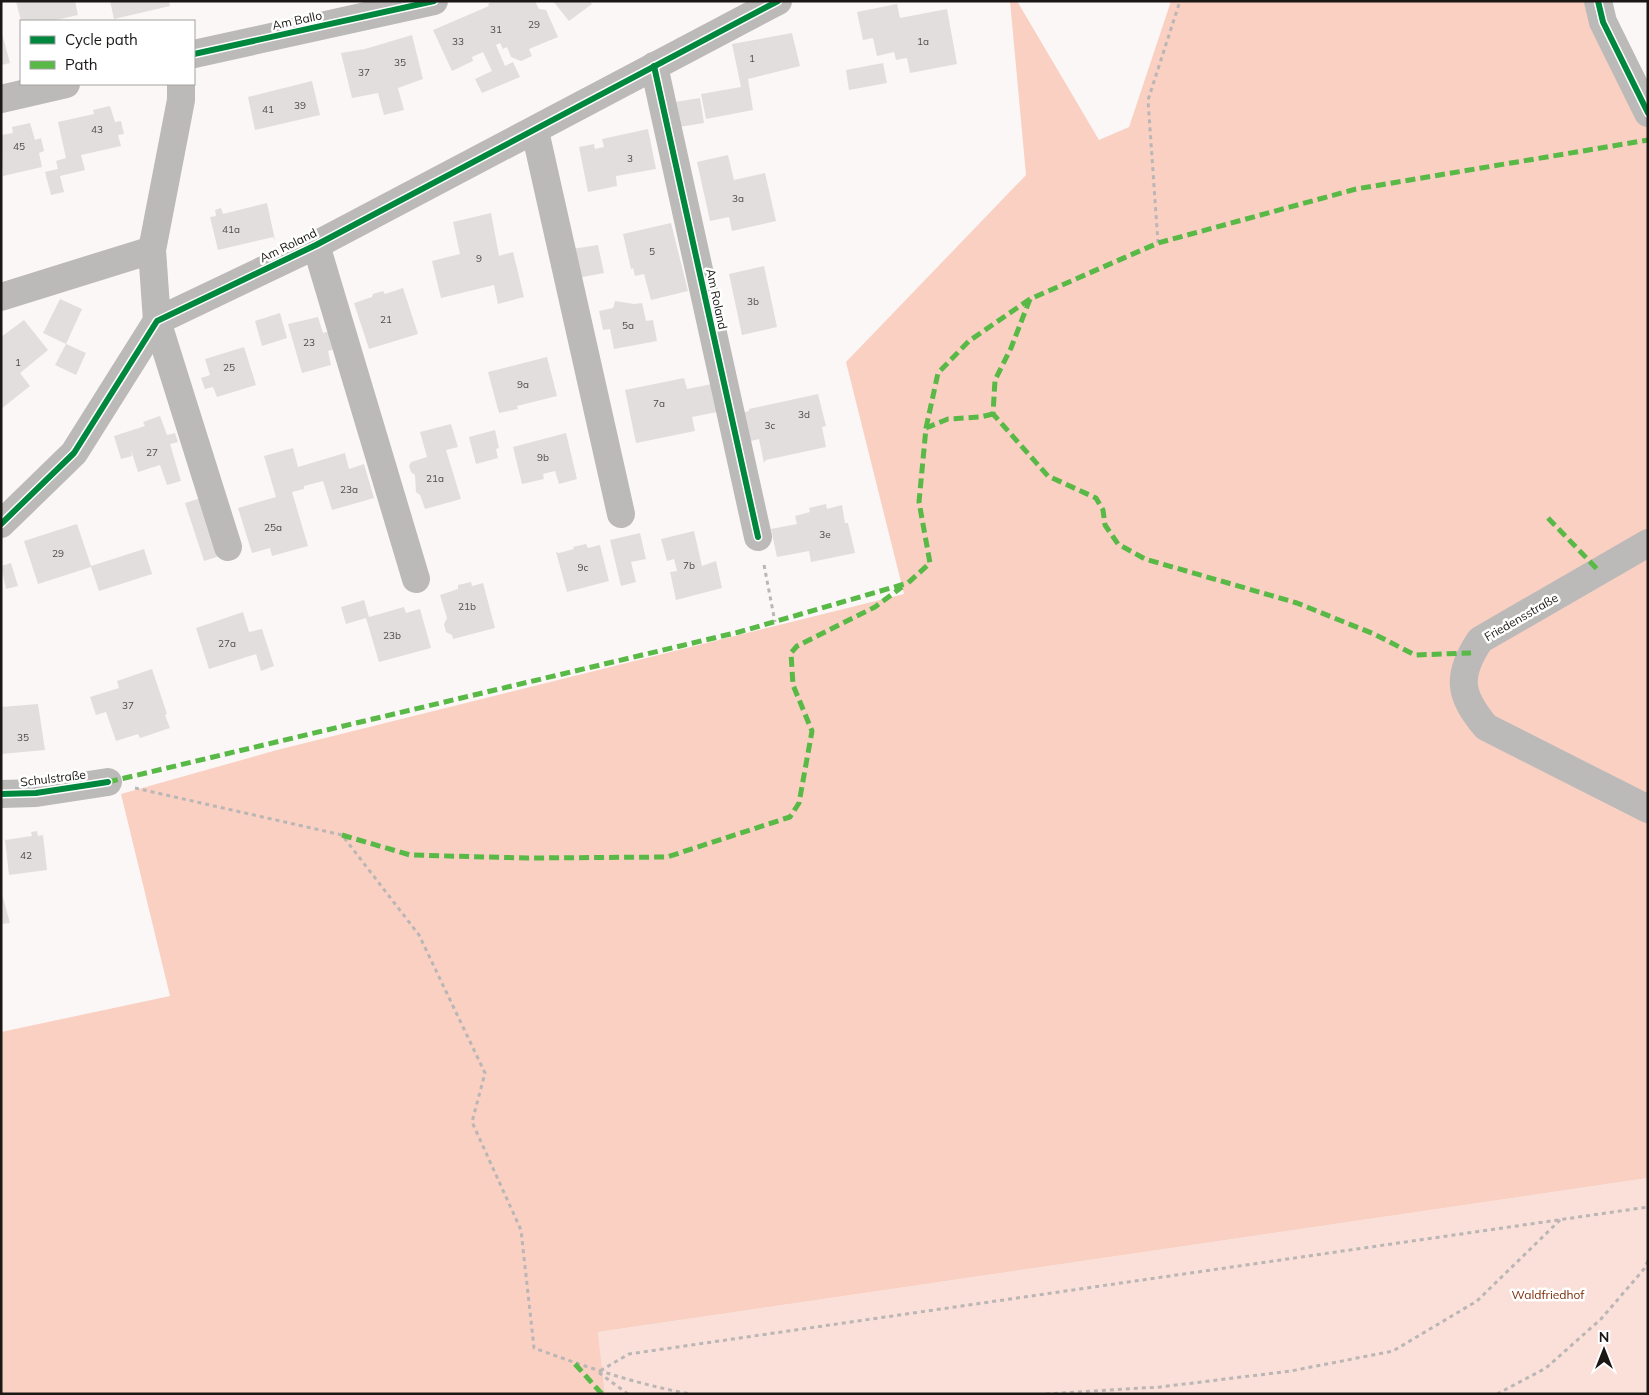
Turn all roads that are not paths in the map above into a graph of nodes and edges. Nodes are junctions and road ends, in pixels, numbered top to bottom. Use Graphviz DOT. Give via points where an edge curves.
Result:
graph roads {
  1 [pos="434,1"];
  2 [pos="778,1"];
  3 [pos="1598,1"];
  4 [pos="195,54"];
  5 [pos="654,66"];
  6 [pos="62,85"];
  7 [pos="181,85"];
  8 [pos="1,99"];
  9 [pos="1648,113"];
  10 [pos="536,131"];
  11 [pos="316,244"];
  12 [pos="152,250"];
  13 [pos="1,297"];
  14 [pos="157,320"];
  15 [pos="620,514"];
  16 [pos="1,524"];
  17 [pos="758,537"];
  18 [pos="1648,543"];
  19 [pos="228,547"];
  20 [pos="416,579"];
  21 [pos="108,782"];
  22 [pos="1,794"];
  23 [pos="1648,809"];
  1 -- 4 [label="street, Am Ballo"];
  2 -- 5 [label="street, Am Roland"];
  3 -- 9 [label="street" via="1603,22"];
  5 -- 10 [label="street, Am Roland"];
  5 -- 17 [label="street, Am Roland"];
  6 -- 8 [label="street"];
  7 -- 12 [label="street" via="181,100"];
  10 -- 11 [label="street, Am Roland"];
  10 -- 15 [label="street"];
  11 -- 14 [label="street, Am Roland"];
  11 -- 20 [label="street, Am Roland"];
  12 -- 13 [label="street"];
  12 -- 14 [label="street"];
  14 -- 16 [label="street" via="74,453"];
  14 -- 19 [label="street"];
  18 -- 23 [label="street, Friedensstraße" via="1480,640 1465,670 1463,691 1470,708 1486,727"];
  21 -- 22 [label="street, Schulstraße" via="36,793"];
}
